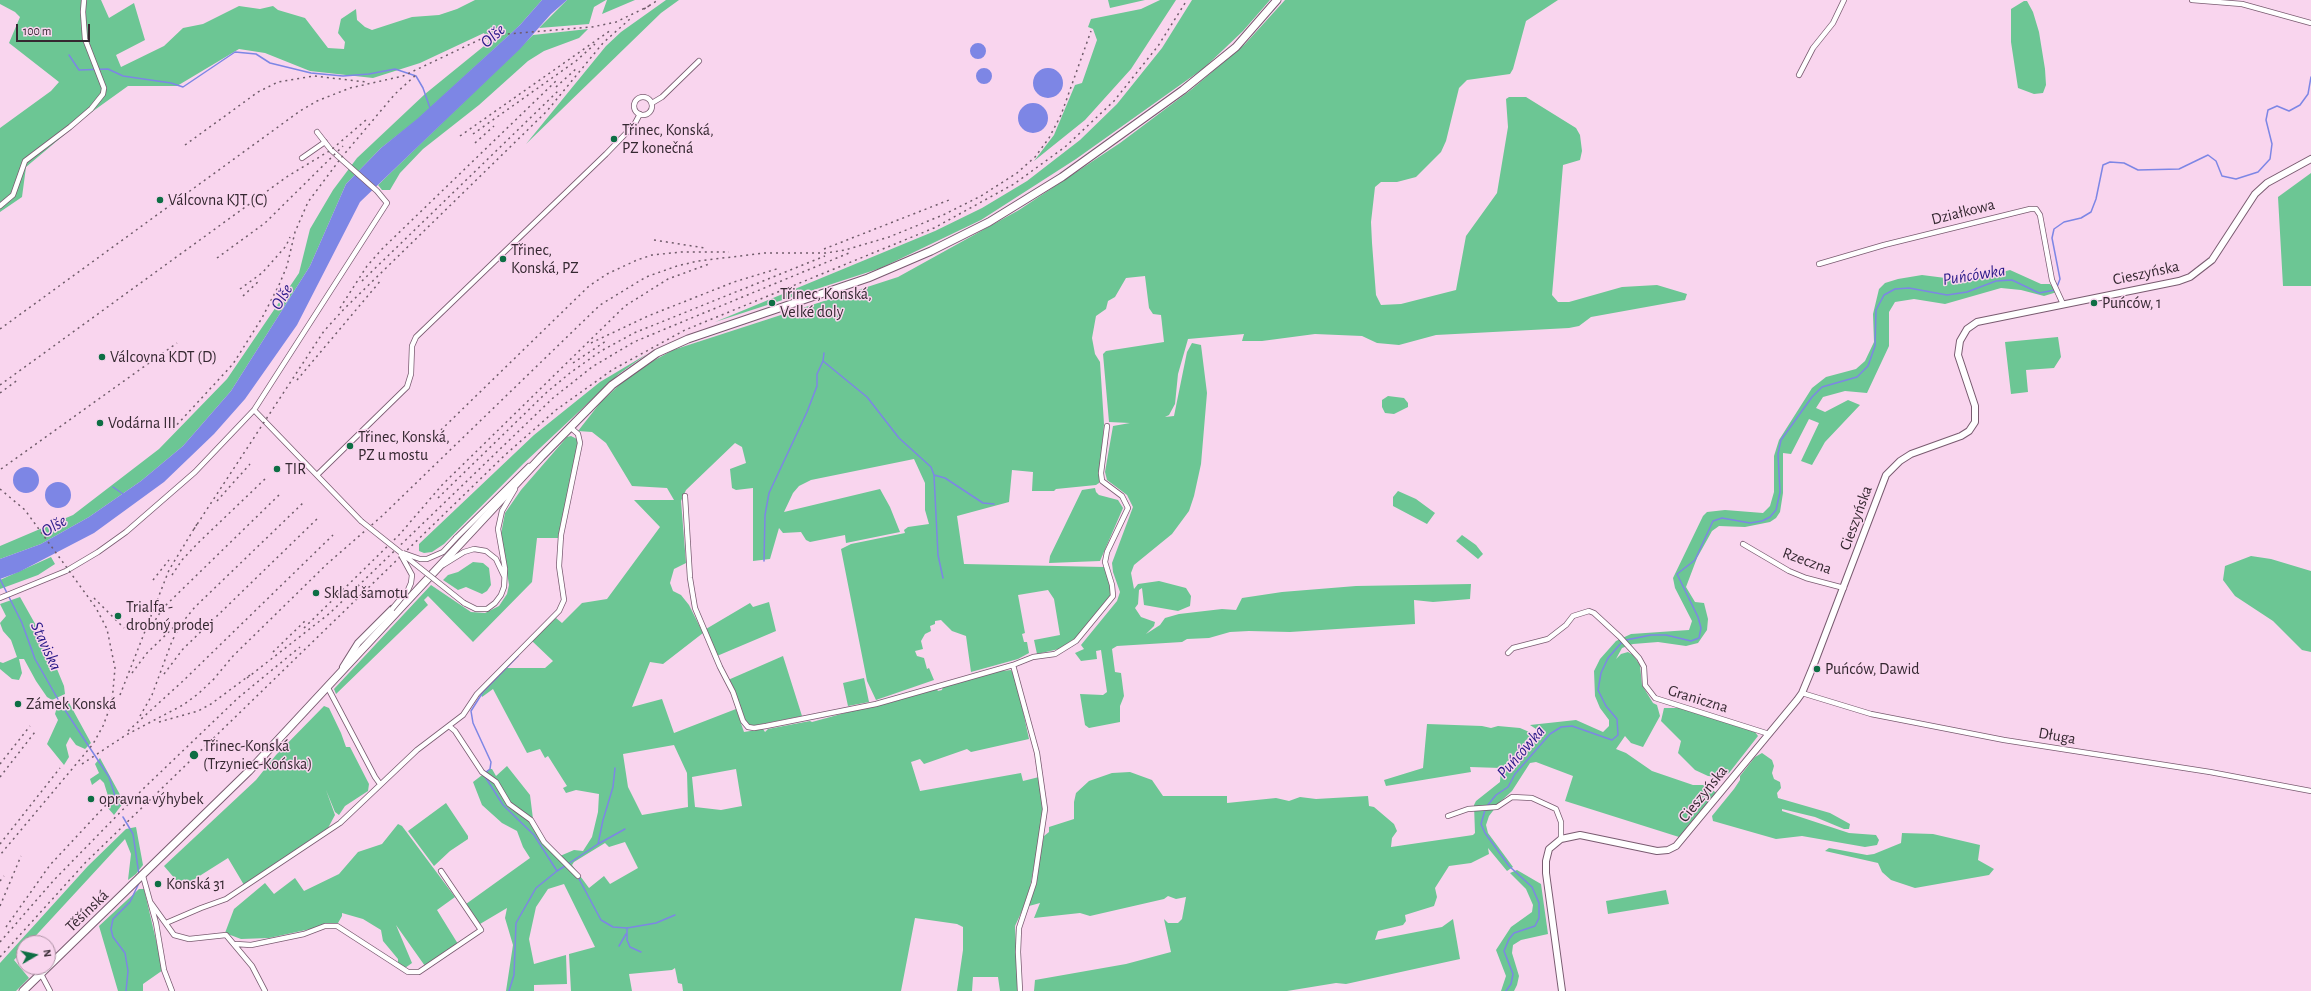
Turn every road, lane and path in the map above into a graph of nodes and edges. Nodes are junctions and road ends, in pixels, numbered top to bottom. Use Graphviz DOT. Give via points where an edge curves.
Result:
graph roads {
  1 [pos="84,0"];
  2 [pos="1277,0"];
  3 [pos="1844,0"];
  4 [pos="2192,0"];
  5 [pos="2230,1"];
  6 [pos="2311,23"];
  7 [pos="699,61"];
  8 [pos="1799,75"];
  9 [pos="652,103"];
  10 [pos="640,114"];
  11 [pos="317,132"];
  12 [pos="325,142"];
  13 [pos="302,158"];
  14 [pos="2311,159"];
  15 [pos="0,206"];
  16 [pos="1819,264"];
  17 [pos="2063,304"];
  18 [pos="254,410"];
  19 [pos="1107,426"];
  20 [pos="570,427"];
  21 [pos="541,457"];
  22 [pos="317,475"];
  23 [pos="518,483"];
  24 [pos="685,496"];
  25 [pos="1743,544"];
  26 [pos="398,550"];
  27 [pos="440,568"];
  28 [pos="504,578"];
  29 [pos="1844,588"];
  30 [pos="1,598"];
  31 [pos="392,609"];
  32 [pos="1508,653"];
  33 [pos="1013,665"];
  34 [pos="338,677"];
  35 [pos="328,688"];
  36 [pos="1802,693"];
  37 [pos="449,726"];
  38 [pos="1769,734"];
  39 [pos="380,784"];
  40 [pos="2311,791"];
  41 [pos="1448,816"];
  42 [pos="1561,838"];
  43 [pos="441,871"];
  44 [pos="143,876"];
  45 [pos="578,876"];
  46 [pos="151,903"];
  47 [pos="166,923"];
  48 [pos="236,944"];
  49 [pos="56,960"];
  50 [pos="40,975"];
  51 [pos="42,975"];
  52 [pos="23,991"];
  53 [pos="50,991"];
  54 [pos="172,991"];
  55 [pos="265,991"];
  56 [pos="1020,991"];
  57 [pos="1562,991"];
  1 -- 15 [label="street" via="85,39 104,88 102,94 70,127 25,161 15,192"];
  2 -- 20 [label="main road, Těšínská" via="1223,58 1168,102 1039,193 983,225 889,270 688,339 657,353 612,384"];
  3 -- 8 [label="street" via="1833,23 1813,48"];
  4 -- 5 [label="street"];
  5 -- 6 [label="street" via="2271,10"];
  7 -- 9 [label="street" via="662,97"];
  9 -- 10 [label="street" via="648,114"];
  9 -- 10 [label="street" via="644,97 638,100 635,107"];
  10 -- 22 [label="street" via="634,125 612,148 416,338 412,346 411,374 407,387"];
  11 -- 12 [label="street"];
  12 -- 13 [label="street"];
  12 -- 18 [label="street" via="387,203"];
  14 -- 17 [label="street, Cieszyńska" via="2266,183 2255,194 2212,260 2196,273 2179,281"];
  16 -- 17 [label="street, Działkowa" via="1884,245 2036,209 2040,215 2052,280"];
  17 -- 29 [label="street, Cieszyńska" via="1977,322 1965,332 1960,341 1958,354 1976,406 1974,425 1961,436 1910,454 1888,472"];
  18 -- 22 [label="street"];
  18 -- 30 [label="street" via="195,472 98,552 64,572"];
  19 -- 33 [label="street" via="1102,481 1122,496 1128,508 1107,552 1105,562 1113,596 1076,641 1055,654 1032,657"];
  20 -- 21 [label="main road, Těšínská"];
  20 -- 37 [label="street" via="578,434 580,443 561,535 560,566 564,600 559,611 477,694 463,715"];
  21 -- 23 [label="main road, Těšínská"];
  21 -- 26 [label="street, bridge" via="520,473 443,552 427,559 420,559"];
  22 -- 26 [label="street, bridge" via="361,521"];
  23 -- 27 [label="main road, Těšínská"];
  23 -- 28 [label="street" via="502,511 498,529 505,569"];
  24 -- 33 [label="street" via="695,608 733,692 743,721 748,727 766,726 876,704"];
  25 -- 29 [label="street, Rzeczna" via="1789,571"];
  26 -- 28 [label="street, bridge" via="464,603 476,609 487,608 495,603 504,588"];
  26 -- 31 [label="street, bridge" via="412,575 408,590"];
  27 -- 28 [label="street" via="464,552 474,549 486,551 496,559"];
  27 -- 34 [label="main road, Těšínská"];
  29 -- 36 [label="street, Cieszyńska"];
  31 -- 34 [label="street" via="358,643"];
  32 -- 38 [label="street, Graniczna" via="1513,648 1548,639 1573,616 1584,611 1594,613 1620,637 1642,664 1648,690 1658,700"];
  33 -- 56 [label="street" via="1037,753 1045,809 1034,884 1019,928"];
  34 -- 35 [label="main road, Těšínská"];
  35 -- 39 [label="street"];
  35 -- 44 [label="main road, Těšínská"];
  36 -- 38 [label="street, Cieszyńska"];
  36 -- 40 [label="street, Długa" via="1871,714 2004,740 2210,772"];
  37 -- 39 [label="street"];
  37 -- 45 [label="street" via="482,772 496,782 509,804 532,820 544,842"];
  38 -- 42 [label="street, Cieszyńska" via="1690,832 1672,849 1657,851 1580,835"];
  39 -- 47 [label="street" via="340,823 226,899"];
  41 -- 42 [label="street" via="1468,809 1497,807 1512,797 1520,796 1551,805 1560,817"];
  42 -- 57 [label="street" via="1549,849 1546,866 1553,938"];
  43 -- 48 [label="street" via="481,930 419,972 408,972 337,926 325,926 304,934 251,945"];
  44 -- 46 [label="street"];
  44 -- 49 [label="main road, Těšínská"];
  46 -- 47 [label="street"];
  46 -- 54 [label="street" via="164,970"];
  47 -- 48 [label="street" via="174,935 189,939 226,935"];
  48 -- 55 [label="street" via="252,966"];
  50 -- 52 [label="main road, Těšínská"];
  51 -- 53 [label="street"];
}
